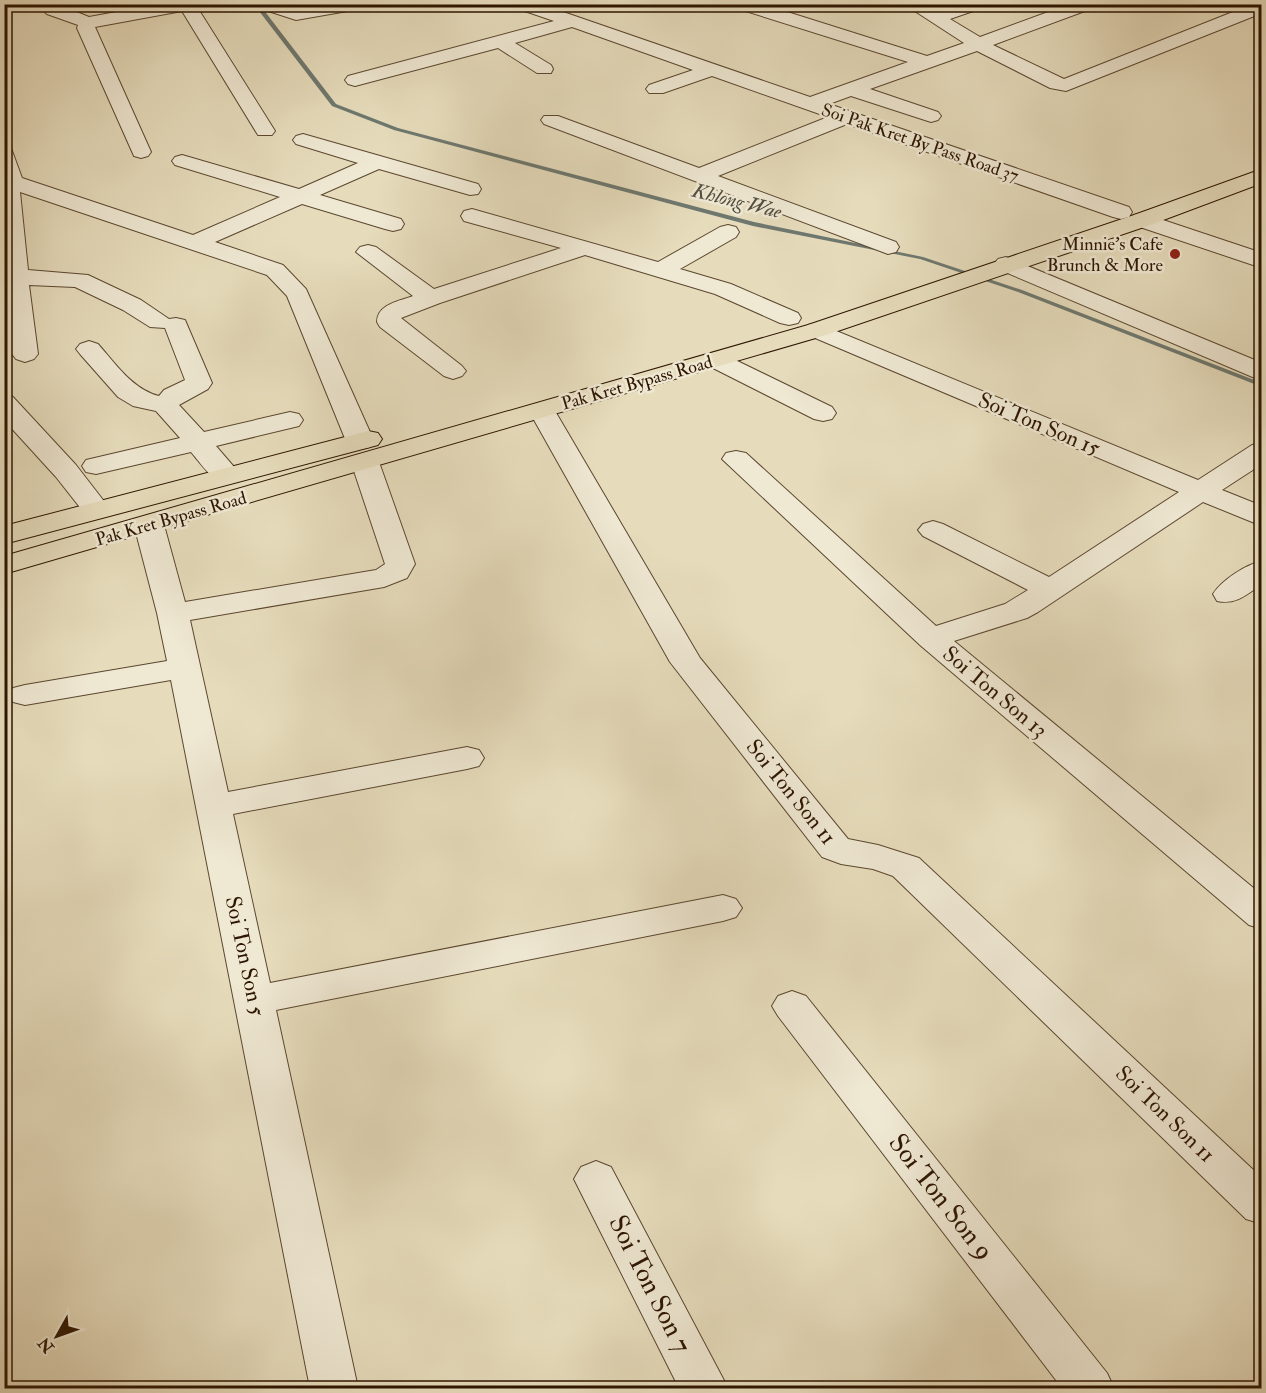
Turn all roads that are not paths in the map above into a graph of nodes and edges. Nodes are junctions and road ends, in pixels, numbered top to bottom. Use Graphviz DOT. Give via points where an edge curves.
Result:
graph roads {
  1 [pos="45,4"];
  2 [pos="265,4"];
  3 [pos="359,4"];
  4 [pos="522,4"];
  5 [pos="742,4"];
  6 [pos="912,4"];
  7 [pos="976,4"];
  8 [pos="1087,4"];
  9 [pos="189,5"];
  10 [pos="1262,7"];
  11 [pos="937,18"];
  12 [pos="572,22"];
  13 [pos="88,23"];
  14 [pos="500,41"];
  15 [pos="980,45"];
  16 [pos="924,61"];
  17 [pos="544,69"];
  18 [pos="711,70"];
  19 [pos="355,80"];
  20 [pos="656,89"];
  21 [pos="851,89"];
  22 [pos="810,105"];
  23 [pos="931,116"];
  24 [pos="846,117"];
  25 [pos="551,120"];
  26 [pos="265,131"];
  27 [pos="303,140"];
  28 [pos="4,152"];
  29 [pos="141,152"];
  30 [pos="1262,157"];
  31 [pos="182,161"];
  32 [pos="378,162"];
  33 [pos="701,175"];
  34 [pos="1262,175"];
  35 [pos="8,182"];
  36 [pos="470,189"];
  37 [pos="300,196"];
  38 [pos="1121,212"];
  39 [pos="472,216"];
  40 [pos="1142,220"];
  41 [pos="393,224"];
  42 [pos="728,232"];
  43 [pos="195,243"];
  44 [pos="888,247"];
  45 [pos="585,248"];
  46 [pos="368,252"];
  47 [pos="1262,261"];
  48 [pos="997,262"];
  49 [pos="660,270"];
  50 [pos="18,277"];
  51 [pos="951,278"];
  52 [pos="431,298"];
  53 [pos="789,318"];
  54 [pos="817,330"];
  55 [pos="89,350"];
  56 [pos="25,354"];
  57 [pos="716,360"];
  58 [pos="453,371"];
  59 [pos="1262,373"];
  60 [pos="4,403"];
  61 [pos="165,405"];
  62 [pos="542,411"];
  63 [pos="823,413"];
  64 [pos="290,420"];
  65 [pos="197,442"];
  66 [pos="1262,451"];
  67 [pos="362,452"];
  68 [pos="736,459"];
  69 [pos="96,466"];
  70 [pos="227,475"];
  71 [pos="1199,491"];
  72 [pos="96,509"];
  73 [pos="1262,517"];
  74 [pos="149,525"];
  75 [pos="933,530"];
  76 [pos="11,532"];
  77 [pos="99,539"];
  78 [pos="4,565"];
  79 [pos="4,570"];
  80 [pos="1262,570"];
  81 [pos="1051,590"];
  82 [pos="1228,594"];
  83 [pos="173,613"];
  84 [pos="931,638"];
  85 [pos="184,668"];
  86 [pos="25,694"];
  87 [pos="467,758"];
  88 [pos="213,806"];
  89 [pos="723,908"];
  90 [pos="1262,916"];
  91 [pos="255,1000"];
  92 [pos="792,1006"];
  93 [pos="596,1179"];
  94 [pos="1262,1206"];
  95 [pos="334,1389"];
  96 [pos="704,1389"];
  97 [pos="1090,1389"];
  1 -- 13 [label="street"];
  2 -- 3 [label="street" via="296,15"];
  4 -- 12 [label="street"];
  5 -- 16 [label="street"];
  6 -- 11 [label="street"];
  7 -- 11 [label="street"];
  8 -- 15 [label="street, Soi Pak Kret By Pass Road 37"];
  9 -- 13 [label="street"];
  9 -- 26 [label="street"];
  10 -- 15 [label="street" via="1066,85"];
  11 -- 15 [label="street"];
  12 -- 14 [label="street"];
  12 -- 18 [label="street"];
  13 -- 29 [label="street" via="86,28"];
  14 -- 17 [label="street"];
  14 -- 19 [label="street"];
  15 -- 16 [label="street, Soi Pak Kret By Pass Road 37"];
  16 -- 21 [label="street, Soi Pak Kret By Pass Road 37"];
  18 -- 20 [label="street"];
  18 -- 22 [label="street"];
  21 -- 22 [label="street, Soi Pak Kret By Pass Road 37"];
  21 -- 23 [label="street"];
  22 -- 24 [label="street, Soi Pak Kret By Pass Road 37"];
  24 -- 33 [label="street"];
  24 -- 38 [label="street, Soi Pak Kret By Pass Road 37"];
  25 -- 33 [label="street"];
  27 -- 32 [label="street"];
  28 -- 35 [label="street"];
  30 -- 38 [label="main road, Pak Kret Bypass Road"];
  31 -- 37 [label="street"];
  32 -- 36 [label="street"];
  32 -- 37 [label="street"];
  33 -- 44 [label="street"];
  34 -- 40 [label="main road, Pak Kret Bypass Road"];
  35 -- 43 [label="street"];
  35 -- 50 [label="street"];
  37 -- 41 [label="street"];
  37 -- 43 [label="street"];
  38 -- 48 [label="main road, Pak Kret Bypass Road"];
  39 -- 45 [label="street"];
  40 -- 47 [label="street"];
  40 -- 48 [label="main road, Pak Kret Bypass Road"];
  42 -- 49 [label="street"];
  43 -- 67 [label="street" via="275,270 298,294"];
  45 -- 49 [label="street"];
  45 -- 52 [label="street"];
  46 -- 52 [label="street"];
  48 -- 51 [label="main road, Pak Kret Bypass Road"];
  48 -- 59 [label="street"];
  49 -- 53 [label="street" via="723,290"];
  50 -- 56 [label="street"];
  50 -- 61 [label="street" via="80,280 168,323 199,383 173,396"];
  51 -- 53 [label="main road, Pak Kret Bypass Road"];
  51 -- 54 [label="main road, Pak Kret Bypass Road"];
  52 -- 58 [label="street" via="395,311 389,322"];
  53 -- 67 [label="main road, Pak Kret Bypass Road"];
  54 -- 57 [label="main road, Pak Kret Bypass Road"];
  54 -- 71 [label="street, Soi Ton Son 15"];
  55 -- 61 [label="street" via="127,391 142,400"];
  57 -- 62 [label="main road, Pak Kret Bypass Road"];
  57 -- 63 [label="street"];
  60 -- 72 [label="street"];
  61 -- 65 [label="street"];
  62 -- 67 [label="main road, Pak Kret Bypass Road"];
  62 -- 94 [label="street, Soi Ton Son 11" via="686,662 835,848 878,856 906,867"];
  64 -- 65 [label="street"];
  65 -- 69 [label="street"];
  65 -- 70 [label="street"];
  66 -- 71 [label="street"];
  67 -- 70 [label="main road, Pak Kret Bypass Road"];
  67 -- 74 [label="main road, Pak Kret Bypass Road"];
  67 -- 83 [label="street" via="400,564 396,572 384,578"];
  68 -- 84 [label="street, Soi Ton Son 13"];
  70 -- 72 [label="main road, Pak Kret Bypass Road"];
  71 -- 73 [label="street, Soi Ton Son 15"];
  71 -- 81 [label="street"];
  72 -- 76 [label="main road, Pak Kret Bypass Road"];
  74 -- 77 [label="main road, Pak Kret Bypass Road"];
  74 -- 83 [label="street, Soi Ton Son 5"];
  75 -- 81 [label="street"];
  77 -- 78 [label="main road, Pak Kret Bypass Road"];
  77 -- 79 [label="main road"];
  80 -- 82 [label="street"];
  81 -- 84 [label="street" via="1016,611"];
  83 -- 85 [label="street, Soi Ton Son 5"];
  84 -- 90 [label="street, Soi Ton Son 13"];
  85 -- 86 [label="street"];
  85 -- 88 [label="street, Soi Ton Son 5"];
  87 -- 88 [label="street"];
  88 -- 91 [label="street, Soi Ton Son 5"];
  89 -- 91 [label="street"];
  91 -- 95 [label="street, Soi Ton Son 5"];
  92 -- 97 [label="street, Soi Ton Son 9"];
  93 -- 96 [label="street, Soi Ton Son 7"];
}
